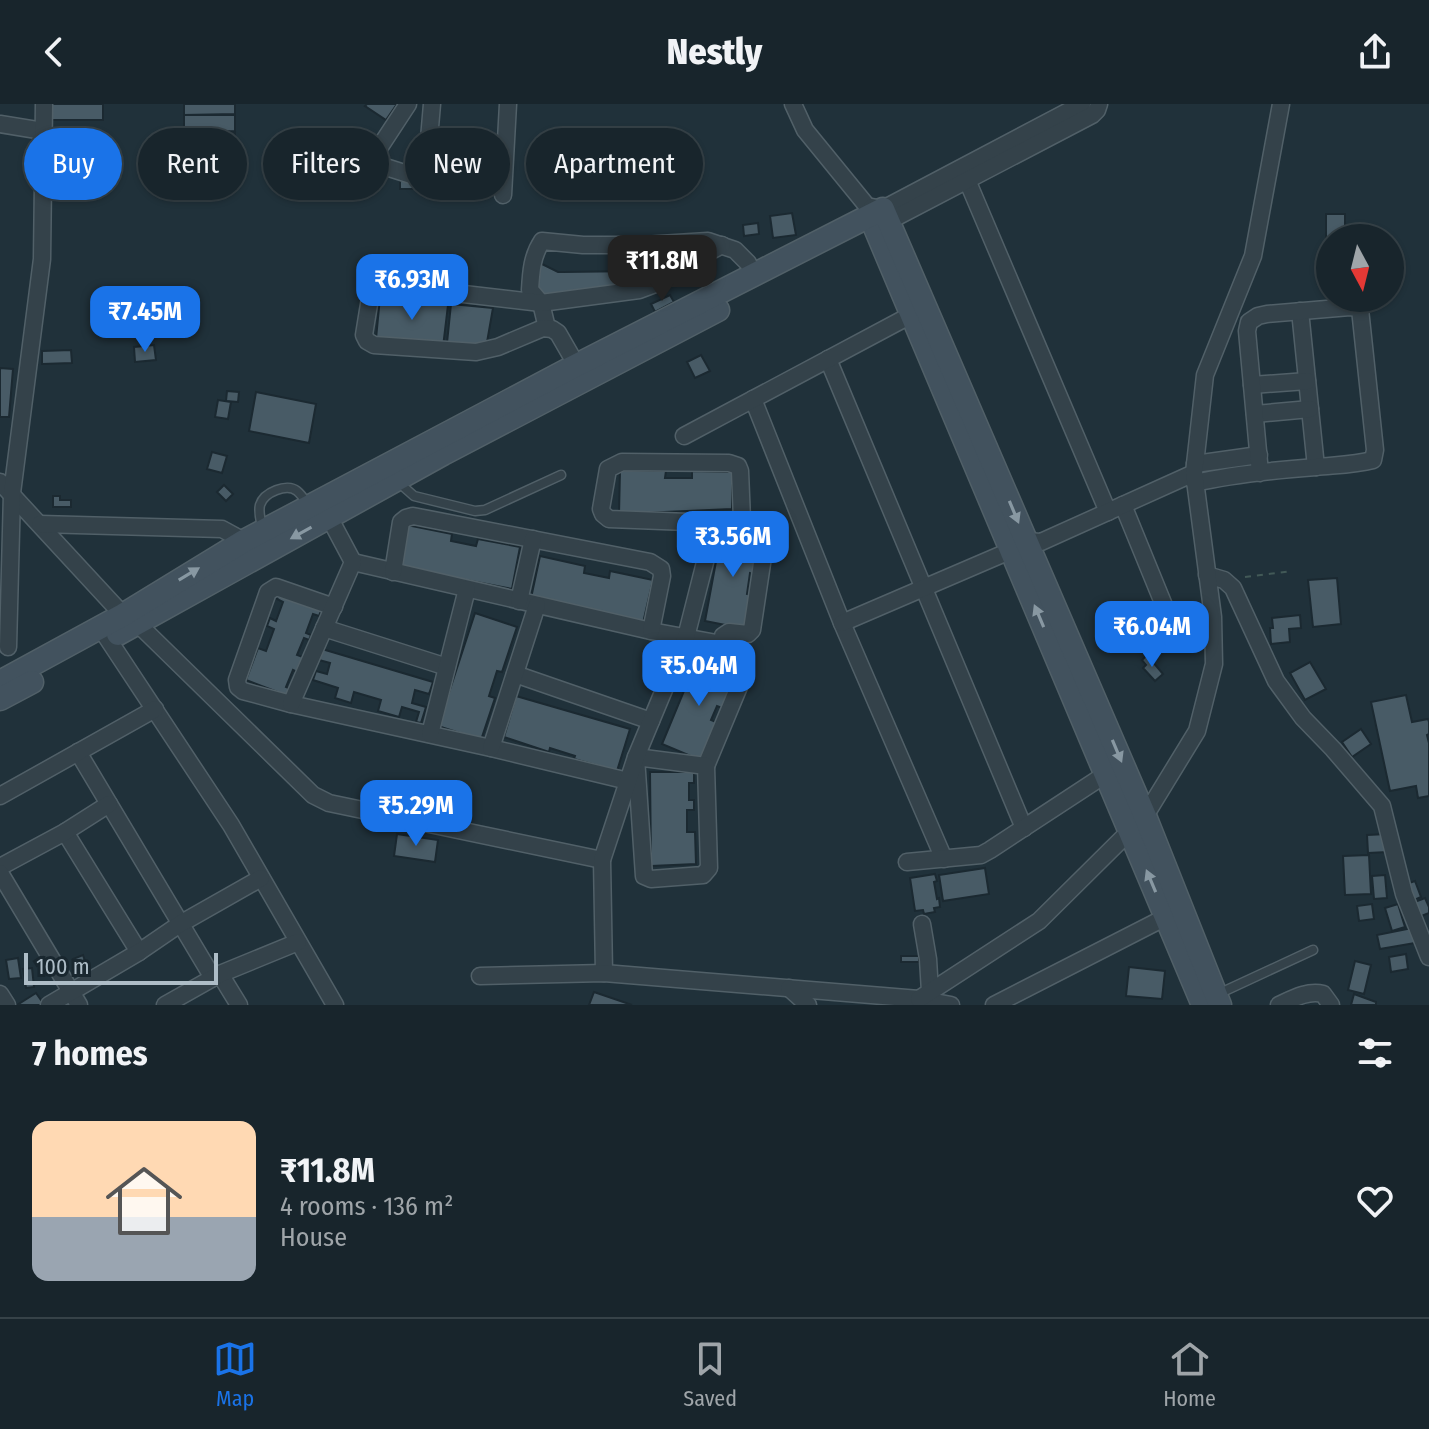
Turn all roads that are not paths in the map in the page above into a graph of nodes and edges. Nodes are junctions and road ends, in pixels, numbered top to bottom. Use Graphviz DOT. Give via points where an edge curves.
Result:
graph roads {
  1 [pos="44,104"];
  2 [pos="408,104"];
  3 [pos="432,104"];
  4 [pos="508,104"];
  5 [pos="793,104"];
  6 [pos="1082,104"];
  7 [pos="1099,104"];
  8 [pos="1281,104"];
  9 [pos="0,124"];
  10 [pos="25,128"];
  11 [pos="43,128"];
  12 [pos="507,128"];
  13 [pos="389,133"];
  14 [pos="389,168"];
  15 [pos="967,180"];
  16 [pos="42,200"];
  17 [pos="877,216"];
  18 [pos="680,242"];
  19 [pos="722,245"];
  20 [pos="683,266"];
  21 [pos="757,281"];
  22 [pos="541,303"];
  23 [pos="1300,311"];
  24 [pos="911,315"];
  25 [pos="547,328"];
  26 [pos="828,359"];
  27 [pos="581,373"];
  28 [pos="1307,381"];
  29 [pos="1252,385"];
  30 [pos="753,399"];
  31 [pos="1310,409"];
  32 [pos="1255,414"];
  33 [pos="684,436"];
  34 [pos="1259,455"];
  35 [pos="1316,467"];
  36 [pos="1195,473"];
  37 [pos="1260,473"];
  38 [pos="561,475"];
  39 [pos="396,480"];
  40 [pos="6,487"];
  41 [pos="1115,508"];
  42 [pos="319,512"];
  43 [pos="742,520"];
  44 [pos="715,523"];
  45 [pos="40,524"];
  46 [pos="253,536"];
  47 [pos="533,539"];
  48 [pos="1019,546"];
  49 [pos="353,562"];
  50 [pos="393,572"];
  51 [pos="1215,577"];
  52 [pos="467,589"];
  53 [pos="924,589"];
  54 [pos="519,601"];
  55 [pos="537,605"];
  56 [pos="334,607"];
  57 [pos="130,619"];
  58 [pos="842,623"];
  59 [pos="324,628"];
  60 [pos="651,631"];
  61 [pos="105,633"];
  62 [pos="686,637"];
  63 [pos="4,639"];
  64 [pos="1179,642"];
  65 [pos="722,644"];
  66 [pos="447,667"];
  67 [pos="515,674"];
  68 [pos="8,685"];
  69 [pos="291,704"];
  70 [pos="155,709"];
  71 [pos="651,721"];
  72 [pos="430,734"];
  73 [pos="491,748"];
  74 [pos="78,752"];
  75 [pos="636,757"];
  76 [pos="706,766"];
  77 [pos="1106,774"];
  78 [pos="628,781"];
  79 [pos="0,796"];
  80 [pos="109,804"];
  81 [pos="1138,824"];
  82 [pos="1024,828"];
  83 [pos="65,832"];
  84 [pos="944,859"];
  85 [pos="602,860"];
  86 [pos="907,862"];
  87 [pos="0,870"];
  88 [pos="261,878"];
  89 [pos="1166,917"];
  90 [pos="180,924"];
  91 [pos="922,924"];
  92 [pos="298,942"];
  93 [pos="1313,950"];
  94 [pos="139,952"];
  95 [pos="1429,957"];
  96 [pos="604,973"];
  97 [pos="216,976"];
  98 [pos="480,976"];
  99 [pos="789,988"];
  100 [pos="0,994"];
  101 [pos="924,995"];
  102 [pos="76,998"];
  103 [pos="868,1000"];
  104 [pos="1215,1003"];
  105 [pos="169,1004"];
  106 [pos="7,1005"];
  107 [pos="49,1005"];
  108 [pos="239,1005"];
  109 [pos="335,1005"];
  110 [pos="808,1005"];
  111 [pos="951,1005"];
  112 [pos="994,1005"];
  113 [pos="1279,1005"];
  114 [pos="1331,1005"];
  1 -- 11 [label="street"];
  2 -- 13 [label="street"];
  3 -- 14 [label="street" via="426,174"];
  4 -- 12 [label="street"];
  5 -- 17 [label="street" via="805,130"];
  6 -- 17 [label="street"];
  7 -- 15 [label="street" via="1092,115"];
  8 -- 36 [label="street" via="1253,256 1205,375"];
  9 -- 10 [label="street"];
  15 -- 17 [label="street"];
  15 -- 41 [label="street"];
  16 -- 40 [label="street" via="42,259"];
  17 -- 21 [label="street"];
  17 -- 24 [label="street"];
  17 -- 48 [label="street, one-way"];
  18 -- 19 [label="street"];
  18 -- 20 [label="street"];
  18 -- 22 [label="street" via="542,241 531,268 530,290"];
  19 -- 20 [label="street"];
  19 -- 21 [label="street" via="748,263"];
  20 -- 22 [label="street" via="639,290"];
  21 -- 27 [label="street"];
  22 -- 25 [label="street"];
  22 -- 25 [label="street" via="379,286 370,298 364,335 380,347 476,352"];
  23 -- 28 [label="street"];
  23 -- 29 [label="street" via="1249,322"];
  23 -- 35 [label="street" via="1350,307 1360,309 1363,319 1373,460"];
  24 -- 26 [label="street"];
  24 -- 48 [label="street"];
  25 -- 27 [label="street" via="558,333"];
  26 -- 30 [label="street"];
  26 -- 53 [label="street"];
  27 -- 39 [label="street"];
  27 -- 42 [label="street"];
  28 -- 29 [label="street"];
  28 -- 31 [label="street"];
  29 -- 32 [label="street"];
  30 -- 33 [label="street"];
  30 -- 58 [label="street"];
  31 -- 32 [label="street"];
  31 -- 35 [label="street"];
  32 -- 34 [label="street"];
  34 -- 36 [label="street"];
  34 -- 37 [label="street"];
  35 -- 37 [label="street"];
  36 -- 37 [label="street" via="1215,478"];
  36 -- 41 [label="street"];
  36 -- 51 [label="street"];
  38 -- 39 [label="lane" via="475,511 414,496"];
  39 -- 42 [label="street"];
  40 -- 45 [label="street"];
  40 -- 63 [label="street"];
  41 -- 48 [label="street" via="1041,542"];
  41 -- 64 [label="street"];
  42 -- 46 [label="street"];
  42 -- 49 [label="street"];
  42 -- 57 [label="street, one-way"];
  43 -- 44 [label="street"];
  43 -- 44 [label="street" via="738,466 622,462 608,469 601,509 609,519"];
  43 -- 65 [label="street" via="766,537 752,630 729,632"];
  44 -- 62 [label="street"];
  45 -- 46 [label="street" via="222,529"];
  45 -- 57 [label="street"];
  57 -- 46 [label="street, one-way"];
  47 -- 50 [label="street" via="413,516 401,522"];
  47 -- 54 [label="street"];
  47 -- 60 [label="street" via="650,562 661,569"];
  48 -- 53 [label="street"];
  77 -- 48 [label="street, one-way"];
  48 -- 81 [label="street, one-way"];
  49 -- 50 [label="street"];
  49 -- 56 [label="street"];
  50 -- 52 [label="street"];
  51 -- 81 [label="street" via="1214,664 1197,731"];
  51 -- 95 [label="street" via="1233,588 1276,681 1382,806 1404,894"];
  52 -- 54 [label="street"];
  52 -- 66 [label="street"];
  53 -- 58 [label="street"];
  53 -- 82 [label="street"];
  54 -- 55 [label="street"];
  55 -- 60 [label="street"];
  55 -- 67 [label="street"];
  56 -- 59 [label="street"];
  56 -- 69 [label="street" via="285,589 268,592 238,687"];
  57 -- 61 [label="street"];
  57 -- 85 [label="street" via="321,800"];
  58 -- 84 [label="street"];
  59 -- 66 [label="street"];
  59 -- 69 [label="street"];
  60 -- 62 [label="street"];
  61 -- 68 [label="street"];
  61 -- 70 [label="street"];
  62 -- 65 [label="street"];
  62 -- 71 [label="street"];
  63 -- 68 [label="street"];
  65 -- 76 [label="street" via="723,658 741,669 743,677"];
  66 -- 72 [label="street"];
  67 -- 71 [label="street"];
  67 -- 73 [label="street"];
  69 -- 72 [label="street"];
  70 -- 74 [label="street"];
  70 -- 88 [label="street"];
  71 -- 75 [label="street"];
  72 -- 73 [label="street"];
  73 -- 78 [label="street"];
  74 -- 79 [label="street"];
  74 -- 80 [label="street"];
  75 -- 76 [label="street"];
  75 -- 76 [label="street" via="644,876 651,879 703,875 709,868"];
  75 -- 78 [label="street"];
  77 -- 81 [label="street"];
  77 -- 82 [label="street"];
  78 -- 85 [label="street"];
  80 -- 83 [label="street"];
  80 -- 90 [label="street"];
  89 -- 81 [label="street, one-way"];
  81 -- 101 [label="street" via="1039,921"];
  81 -- 104 [label="street"];
  82 -- 84 [label="street" via="981,855"];
  83 -- 87 [label="street"];
  83 -- 94 [label="street"];
  84 -- 86 [label="street"];
  85 -- 96 [label="street"];
  87 -- 102 [label="street"];
  88 -- 90 [label="street"];
  88 -- 92 [label="street"];
  89 -- 104 [label="street"];
  89 -- 112 [label="street"];
  90 -- 94 [label="street"];
  90 -- 97 [label="street"];
  91 -- 101 [label="street" via="928,959"];
  92 -- 97 [label="street"];
  92 -- 109 [label="street"];
  93 -- 104 [label="lane"];
  94 -- 102 [label="street"];
  96 -- 98 [label="street"];
  96 -- 99 [label="street"];
  97 -- 105 [label="street"];
  97 -- 108 [label="street"];
  99 -- 103 [label="street"];
  99 -- 110 [label="street"];
  100 -- 106 [label="street"];
  101 -- 103 [label="street"];
  101 -- 111 [label="street"];
  102 -- 107 [label="street"];
  113 -- 114 [label="street" via="1316,992"];
}
